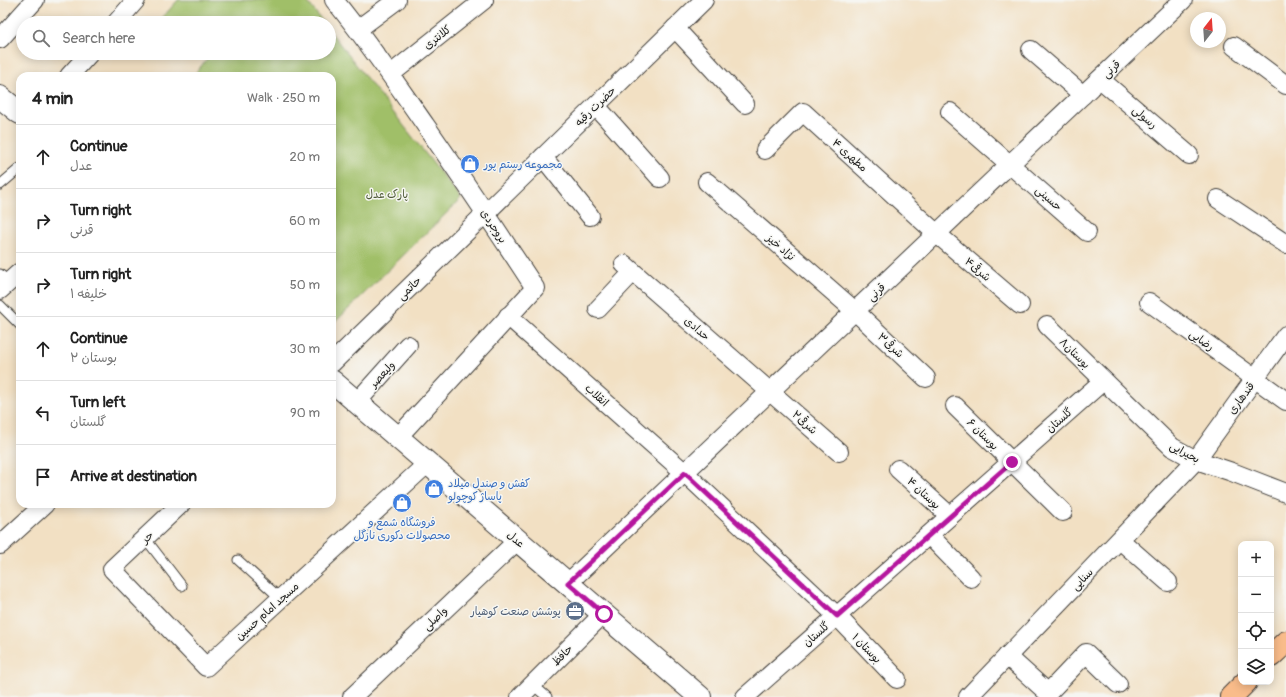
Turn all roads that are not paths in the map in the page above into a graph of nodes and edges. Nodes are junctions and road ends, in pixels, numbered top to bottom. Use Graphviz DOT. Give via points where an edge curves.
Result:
graph roads {
  1 [pos="35,0"];
  2 [pos="136,0"];
  3 [pos="334,0"];
  4 [pos="397,0"];
  5 [pos="484,0"];
  6 [pos="704,0"];
  7 [pos="1183,0"];
  8 [pos="21,16"];
  9 [pos="122,16"];
  10 [pos="16,21"];
  11 [pos="675,28"];
  12 [pos="358,29"];
  13 [pos="0,39"];
  14 [pos="1234,46"];
  15 [pos="1031,50"];
  16 [pos="84,60"];
  17 [pos="73,72"];
  18 [pos="390,74"];
  19 [pos="1100,79"];
  20 [pos="1286,85"];
  21 [pos="1083,95"];
  22 [pos="0,97"];
  23 [pos="745,104"];
  24 [pos="596,106"];
  25 [pos="16,110"];
  26 [pos="950,112"];
  27 [pos="765,150"];
  28 [pos="1189,155"];
  29 [pos="543,157"];
  30 [pos="1010,164"];
  31 [pos="16,171"];
  32 [pos="660,178"];
  33 [pos="707,182"];
  34 [pos="0,185"];
  35 [pos="1218,199"];
  36 [pos="486,213"];
  37 [pos="590,216"];
  38 [pos="1087,232"];
  39 [pos="937,234"];
  40 [pos="1286,244"];
  41 [pos="1149,302"];
  42 [pos="0,305"];
  43 [pos="1020,305"];
  44 [pos="598,309"];
  45 [pos="855,311"];
  46 [pos="508,316"];
  47 [pos="16,321"];
  48 [pos="1047,325"];
  49 [pos="1286,335"];
  50 [pos="408,345"];
  51 [pos="336,359"];
  52 [pos="926,378"];
  53 [pos="1255,378"];
  54 [pos="1103,381"];
  55 [pos="336,384"];
  56 [pos="771,392"];
  57 [pos="1286,401"];
  58 [pos="357,402"];
  59 [pos="955,406"];
  60 [pos="398,437"];
  61 [pos="838,452"];
  62 [pos="1196,460"];
  63 [pos="1012,462"];
  64 [pos="428,463"];
  65 [pos="898,469"];
  66 [pos="685,473"];
  67 [pos="1286,493"];
  68 [pos="40,508"];
  69 [pos="178,508"];
  70 [pos="1062,512"];
  71 [pos="950,516"];
  72 [pos="929,535"];
  73 [pos="3,537"];
  74 [pos="145,538"];
  75 [pos="518,540"];
  76 [pos="1120,540"];
  77 [pos="238,560"];
  78 [pos="783,564"];
  79 [pos="112,569"];
  80 [pos="971,578"];
  81 [pos="1168,582"];
  82 [pos="568,583"];
  83 [pos="182,586"];
  84 [pos="281,599"];
  85 [pos="604,614"];
  86 [pos="837,616"];
  87 [pos="1286,642"];
  88 [pos="1274,653"];
  89 [pos="1007,656"];
  90 [pos="897,679"];
  91 [pos="1118,684"];
  92 [pos="1243,685"];
  93 [pos="526,691"];
  94 [pos="352,697"];
  95 [pos="547,697"];
  96 [pos="700,697"];
  97 [pos="745,697"];
  98 [pos="968,697"];
  99 [pos="1231,697"];
  1 -- 8 [label="street"];
  2 -- 9 [label="street"];
  3 -- 12 [label="street, بروجردی"];
  4 -- 12 [label="street"];
  5 -- 18 [label="street, کلانتری"];
  6 -- 11 [label="street, حضرت رقیه"];
  7 -- 19 [label="street, قرنی"];
  10 -- 13 [label="street"];
  11 -- 23 [label="street"];
  11 -- 24 [label="street, حضرت رقیه"];
  12 -- 18 [label="street, بروجردی"];
  14 -- 20 [label="street"];
  15 -- 21 [label="street"];
  16 -- 17 [label="street"];
  18 -- 36 [label="street, بروجردی"];
  19 -- 21 [label="street, قرنی"];
  19 -- 28 [label="street, رسولی"];
  21 -- 30 [label="street, قرنی"];
  22 -- 25 [label="street"];
  24 -- 29 [label="street, حضرت رقیه"];
  24 -- 32 [label="street"];
  26 -- 30 [label="street, حسینی"];
  27 -- 39 [label="street, مطهری ۴" via="803,112"];
  29 -- 36 [label="street, حضرت رقیه"];
  29 -- 37 [label="street"];
  30 -- 38 [label="street, حسینی"];
  30 -- 39 [label="street, قرنی"];
  31 -- 34 [label="lane"];
  33 -- 45 [label="street, نژاد خیز"];
  35 -- 40 [label="street"];
  36 -- 46 [label="street, بروجردی" via="535,288"];
  36 -- 51 [label="street, حاتمی"];
  39 -- 43 [label="street, ۴شرقی"];
  39 -- 45 [label="street, قرنی"];
  41 -- 53 [label="street, رضایی"];
  42 -- 47 [label="lane"];
  44 -- 56 [label="street, حدادی" via="629,268"];
  45 -- 52 [label="street, ۳شرقی"];
  45 -- 56 [label="street, قرنی"];
  46 -- 60 [label="street, بروجردی"];
  46 -- 66 [label="street, انقلاب"];
  48 -- 54 [label="street, بوستان۸"];
  49 -- 53 [label="street, قندهاری"];
  50 -- 58 [label="street, ولیعصر"];
  53 -- 57 [label="street, رضایی"];
  53 -- 62 [label="street, قندهاری"];
  54 -- 62 [label="street, بحیرایی" via="1172,447"];
  54 -- 63 [label="street, گلستان"];
  55 -- 58 [label="street, عدل"];
  56 -- 61 [label="street, ۲شرقی"];
  56 -- 66 [label="street, قرنی"];
  58 -- 60 [label="street, عدل"];
  59 -- 63 [label="street, بوستان ۶"];
  60 -- 64 [label="street, عدل"];
  62 -- 67 [label="street, بحیرایی"];
  62 -- 76 [label="street, سنایی"];
  63 -- 70 [label="street, بوستان ۶"];
  63 -- 71 [label="street, گلستان"];
  64 -- 75 [label="street, عدل"];
  64 -- 84 [label="street, مسجد امام حسین"];
  65 -- 71 [label="street, بوستان ۴"];
  66 -- 78 [label="street, انقلاب"];
  66 -- 82 [label="street, قرنی"];
  68 -- 73 [label="street"];
  69 -- 74 [label="street, حر"];
  71 -- 72 [label="street, گلستان"];
  72 -- 80 [label="street"];
  72 -- 86 [label="street, گلستان"];
  74 -- 79 [label="street, حر"];
  74 -- 83 [label="lane"];
  75 -- 82 [label="street, عدل"];
  75 -- 94 [label="street, واصلی"];
  76 -- 81 [label="street"];
  76 -- 89 [label="street, سنایی"];
  77 -- 84 [label="lane"];
  78 -- 86 [label="street, بوستان ۱"];
  79 -- 84 [label="street, مسجد امام حسین" via="206,667"];
  82 -- 85 [label="street, عدل"];
  85 -- 93 [label="street, حافظ"];
  85 -- 96 [label="street, عدل"];
  86 -- 90 [label="street, بوستان ۱"];
  86 -- 97 [label="street, گلستان"];
  87 -- 88 [label="main road"];
  89 -- 91 [label="street" via="1048,693 1086,653"];
  89 -- 98 [label="street, سنایی"];
  92 -- 99 [label="main road"];
  93 -- 95 [label="lane"];
}
